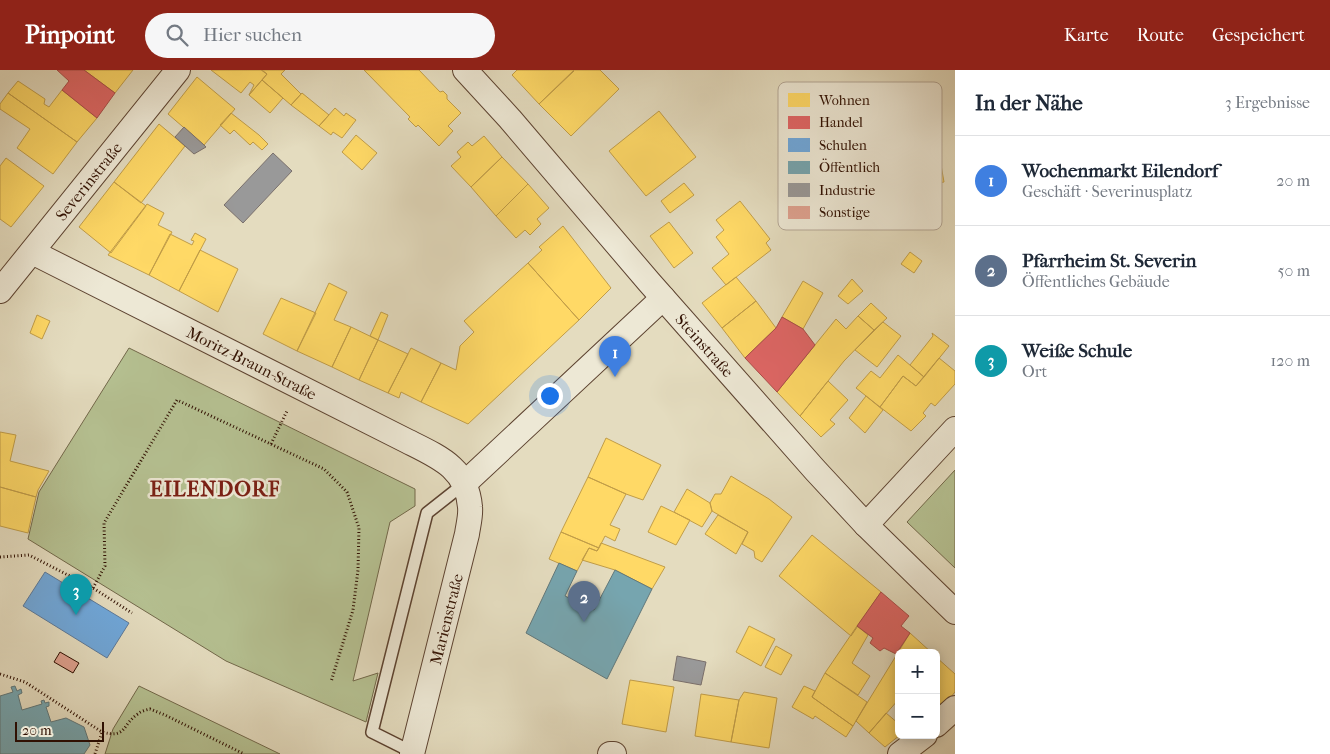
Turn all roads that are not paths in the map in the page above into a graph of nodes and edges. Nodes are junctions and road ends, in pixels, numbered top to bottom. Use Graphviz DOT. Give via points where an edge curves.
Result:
graph roads {
  1 [pos="178,70"];
  2 [pos="465,70"];
  3 [pos="32,252"];
  4 [pos="0,291"];
  5 [pos="663,298"];
  6 [pos="955,429"];
  7 [pos="465,484"];
  8 [pos="866,525"];
  9 [pos="955,612"];
  10 [pos="955,708"];
  11 [pos="940,721"];
  12 [pos="920,739"];
  13 [pos="413,753"];
  14 [pos="610,754"];
  15 [pos="614,754"];
  16 [pos="900,754"];
  1 -- 3 [label="street, Severinstraße"];
  2 -- 5 [label="street, Steinstraße"];
  3 -- 4 [label="street, Severinstraße"];
  3 -- 7 [label="street, Moritz-Braun-Straße" via="438,457 453,467"];
  5 -- 7 [label="street"];
  5 -- 8 [label="street, Steinstraße"];
  6 -- 8 [label="street"];
  7 -- 13 [label="street, Marienstraße" via="470,508 467,534"];
  7 -- 13 [label="lane" via="427,513 372,732"];
  8 -- 9 [label="street, Steinstraße"];
  10 -- 11 [label="street"];
  12 -- 16 [label="street"];
  14 -- 15 [label="street"];
}
